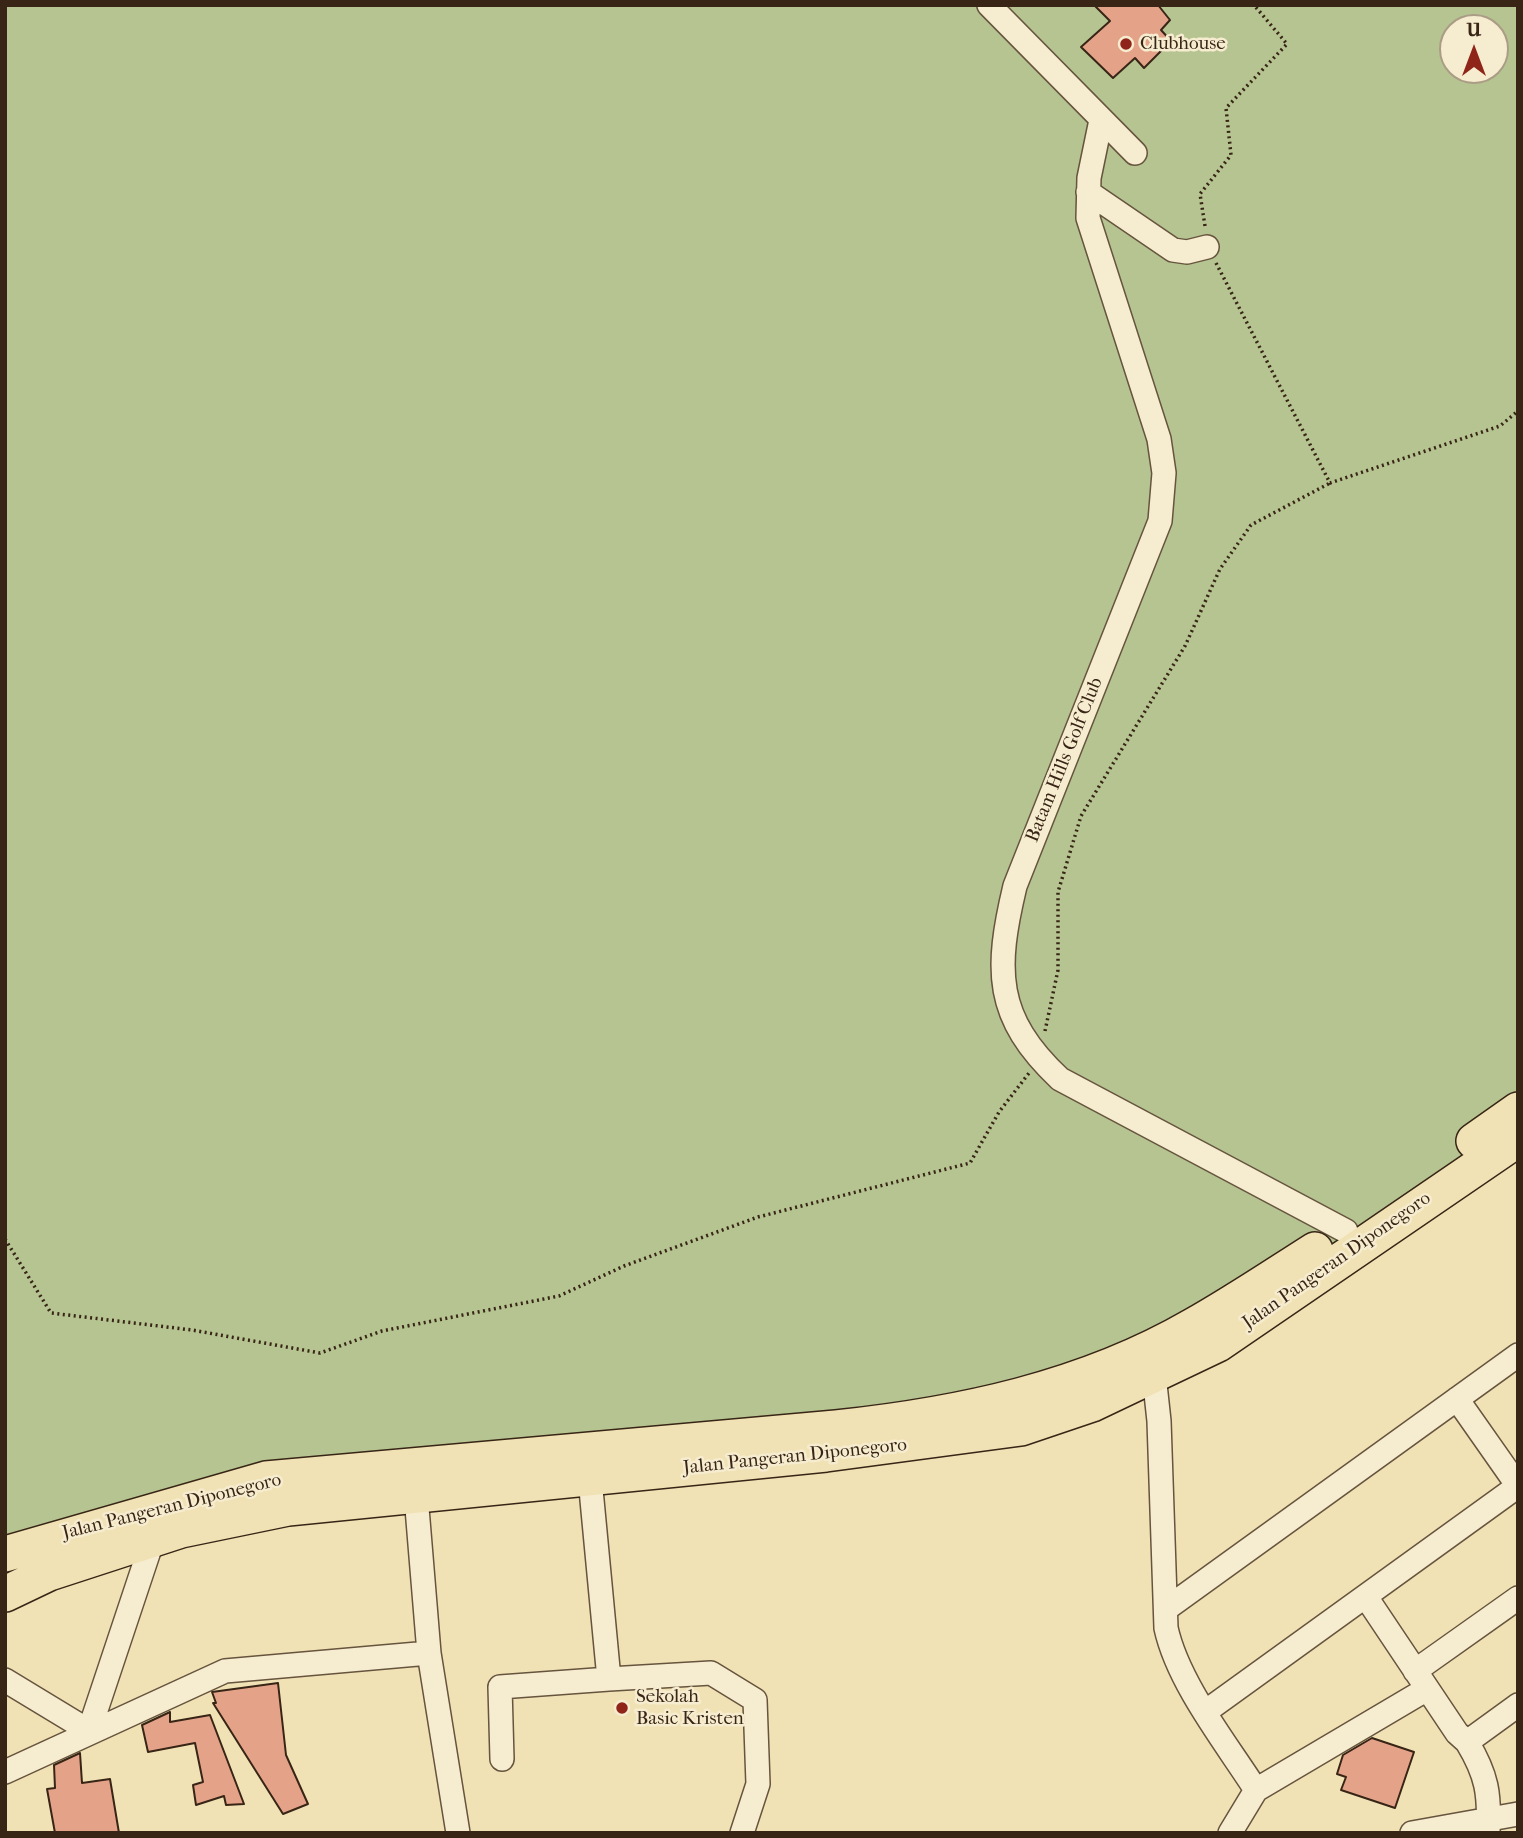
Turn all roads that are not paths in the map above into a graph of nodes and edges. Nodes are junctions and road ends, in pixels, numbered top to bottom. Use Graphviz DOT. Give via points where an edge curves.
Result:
graph roads {
  1 [pos="989,5"];
  2 [pos="1101,120"];
  3 [pos="1135,153"];
  4 [pos="1088,192"];
  5 [pos="1207,247"];
  6 [pos="1518,1110"];
  7 [pos="1513,1149"];
  8 [pos="1346,1231"];
  9 [pos="1518,1355"];
  10 [pos="1154,1375"];
  11 [pos="1457,1399"];
  12 [pos="590,1479"];
  13 [pos="1518,1486"];
  14 [pos="415,1496"];
  15 [pos="153,1539"];
  16 [pos="5,1554"];
  17 [pos="5,1594"];
  18 [pos="1366,1597"];
  19 [pos="1518,1598"];
  20 [pos="1166,1609"];
  21 [pos="429,1653"];
  22 [pos="609,1679"];
  23 [pos="5,1680"];
  24 [pos="1421,1680"];
  25 [pos="1518,1705"];
  26 [pos="1205,1712"];
  27 [pos="89,1731"];
  28 [pos="1467,1742"];
  29 [pos="502,1759"];
  30 [pos="5,1772"];
  31 [pos="1256,1790"];
  32 [pos="1518,1814"];
  33 [pos="1488,1825"];
  34 [pos="458,1833"];
  35 [pos="742,1833"];
  36 [pos="1230,1833"];
  37 [pos="1412,1833"];
  1 -- 2 [label="street"];
  2 -- 3 [label="street"];
  2 -- 4 [label="street, Batam Hills Golf Club"];
  4 -- 5 [label="street" via="1173,250"];
  4 -- 8 [label="street, Batam Hills Golf Club" via="1088,218 1159,439 1164,473 1160,521 1015,886 1003,936 1003,981 1011,1019 1060,1079"];
  6 -- 8 [label="highway, Jalan Pangeran Diponegoro"];
  7 -- 10 [label="highway, Jalan Pangeran Diponegoro" via="1218,1344"];
  8 -- 16 [label="highway, Jalan Pangeran Diponegoro" via="1191,1328 1076,1378 989,1405 863,1425 266,1479"];
  9 -- 11 [label="street"];
  10 -- 12 [label="highway, Jalan Pangeran Diponegoro" via="1093,1404 1021,1429"];
  10 -- 20 [label="street"];
  11 -- 13 [label="street"];
  11 -- 20 [label="street"];
  12 -- 14 [label="highway, Jalan Pangeran Diponegoro"];
  12 -- 22 [label="street"];
  13 -- 18 [label="street"];
  14 -- 15 [label="highway, Jalan Pangeran Diponegoro" via="288,1508"];
  14 -- 21 [label="street"];
  15 -- 17 [label="highway, Jalan Pangeran Diponegoro" via="49,1573"];
  15 -- 27 [label="street"];
  18 -- 24 [label="street"];
  18 -- 26 [label="street"];
  19 -- 24 [label="street"];
  20 -- 26 [label="street" via="1170,1646"];
  21 -- 27 [label="street" via="225,1671"];
  21 -- 34 [label="street"];
  22 -- 29 [label="street" via="500,1687"];
  22 -- 35 [label="street" via="711,1673 755,1700 758,1783"];
  23 -- 27 [label="street"];
  24 -- 28 [label="street"];
  24 -- 31 [label="street"];
  25 -- 28 [label="street"];
  26 -- 31 [label="street"];
  27 -- 30 [label="street"];
  28 -- 33 [label="street" via="1482,1767 1488,1790"];
  31 -- 36 [label="street"];
  32 -- 33 [label="street"];
  33 -- 37 [label="street"];
}
